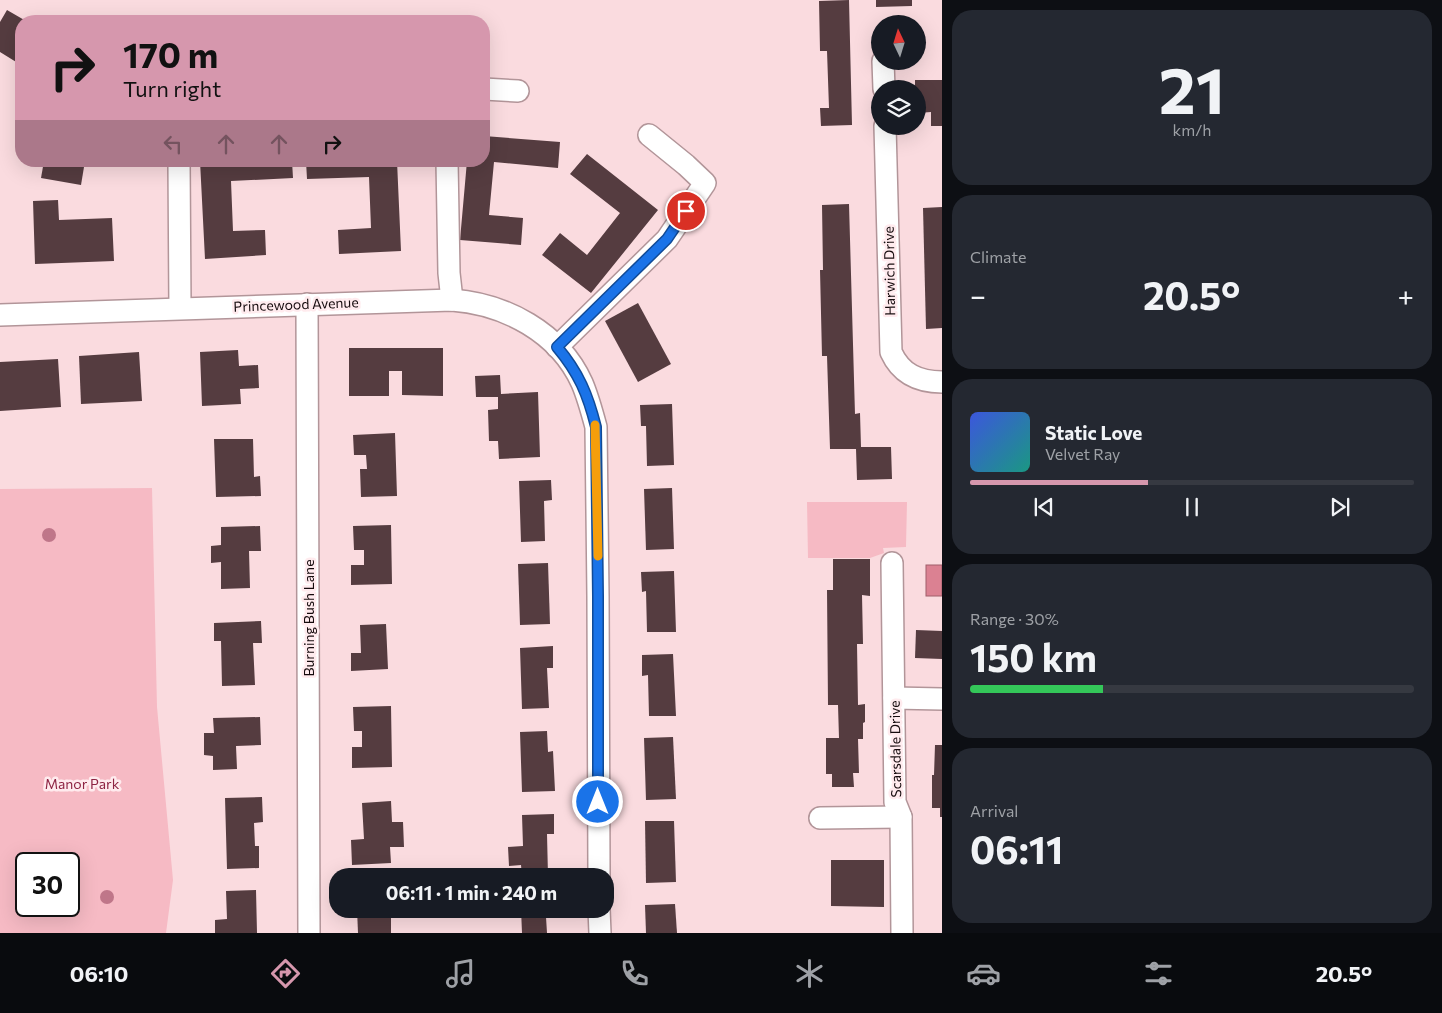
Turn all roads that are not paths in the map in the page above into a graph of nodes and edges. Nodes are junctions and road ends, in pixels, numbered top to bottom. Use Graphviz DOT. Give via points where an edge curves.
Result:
graph roads {
  1 [pos="490,89"];
  2 [pos="518,91"];
  3 [pos="649,135"];
  4 [pos="885,135"];
  5 [pos="179,167"];
  6 [pos="434,167"];
  7 [pos="447,167"];
  8 [pos="445,300"];
  9 [pos="307,304"];
  10 [pos="180,308"];
  11 [pos="0,315"];
  12 [pos="557,347"];
  13 [pos="942,382"];
  14 [pos="892,563"];
  15 [pos="894,698"];
  16 [pos="942,700"];
  17 [pos="820,818"];
  18 [pos="901,818"];
  19 [pos="599,868"];
  20 [pos="599,918"];
  21 [pos="309,933"];
  22 [pos="600,933"];
  23 [pos="902,933"];
  1 -- 2 [label="street"];
  3 -- 12 [label="street" via="705,183 667,239"];
  4 -- 13 [label="street, Harwich Drive" via="891,352 897,365 912,376 929,382"];
  5 -- 10 [label="street"];
  6 -- 8 [label="street"];
  7 -- 8 [label="street" via="449,273"];
  8 -- 9 [label="street, Princewood Avenue"];
  8 -- 12 [label="street, Princewood Avenue" via="495,307 541,332"];
  9 -- 10 [label="street, Princewood Avenue"];
  9 -- 21 [label="street, Burning Bush Lane"];
  10 -- 11 [label="street, Princewood Avenue"];
  12 -- 19 [label="street, Princewood Avenue" via="581,382 596,427"];
  14 -- 15 [label="street, Scarsdale Drive"];
  15 -- 16 [label="street"];
  15 -- 18 [label="street, Scarsdale Drive" via="895,802"];
  17 -- 18 [label="street"];
  18 -- 23 [label="street, Scarsdale Drive"];
  20 -- 22 [label="street"];
}
